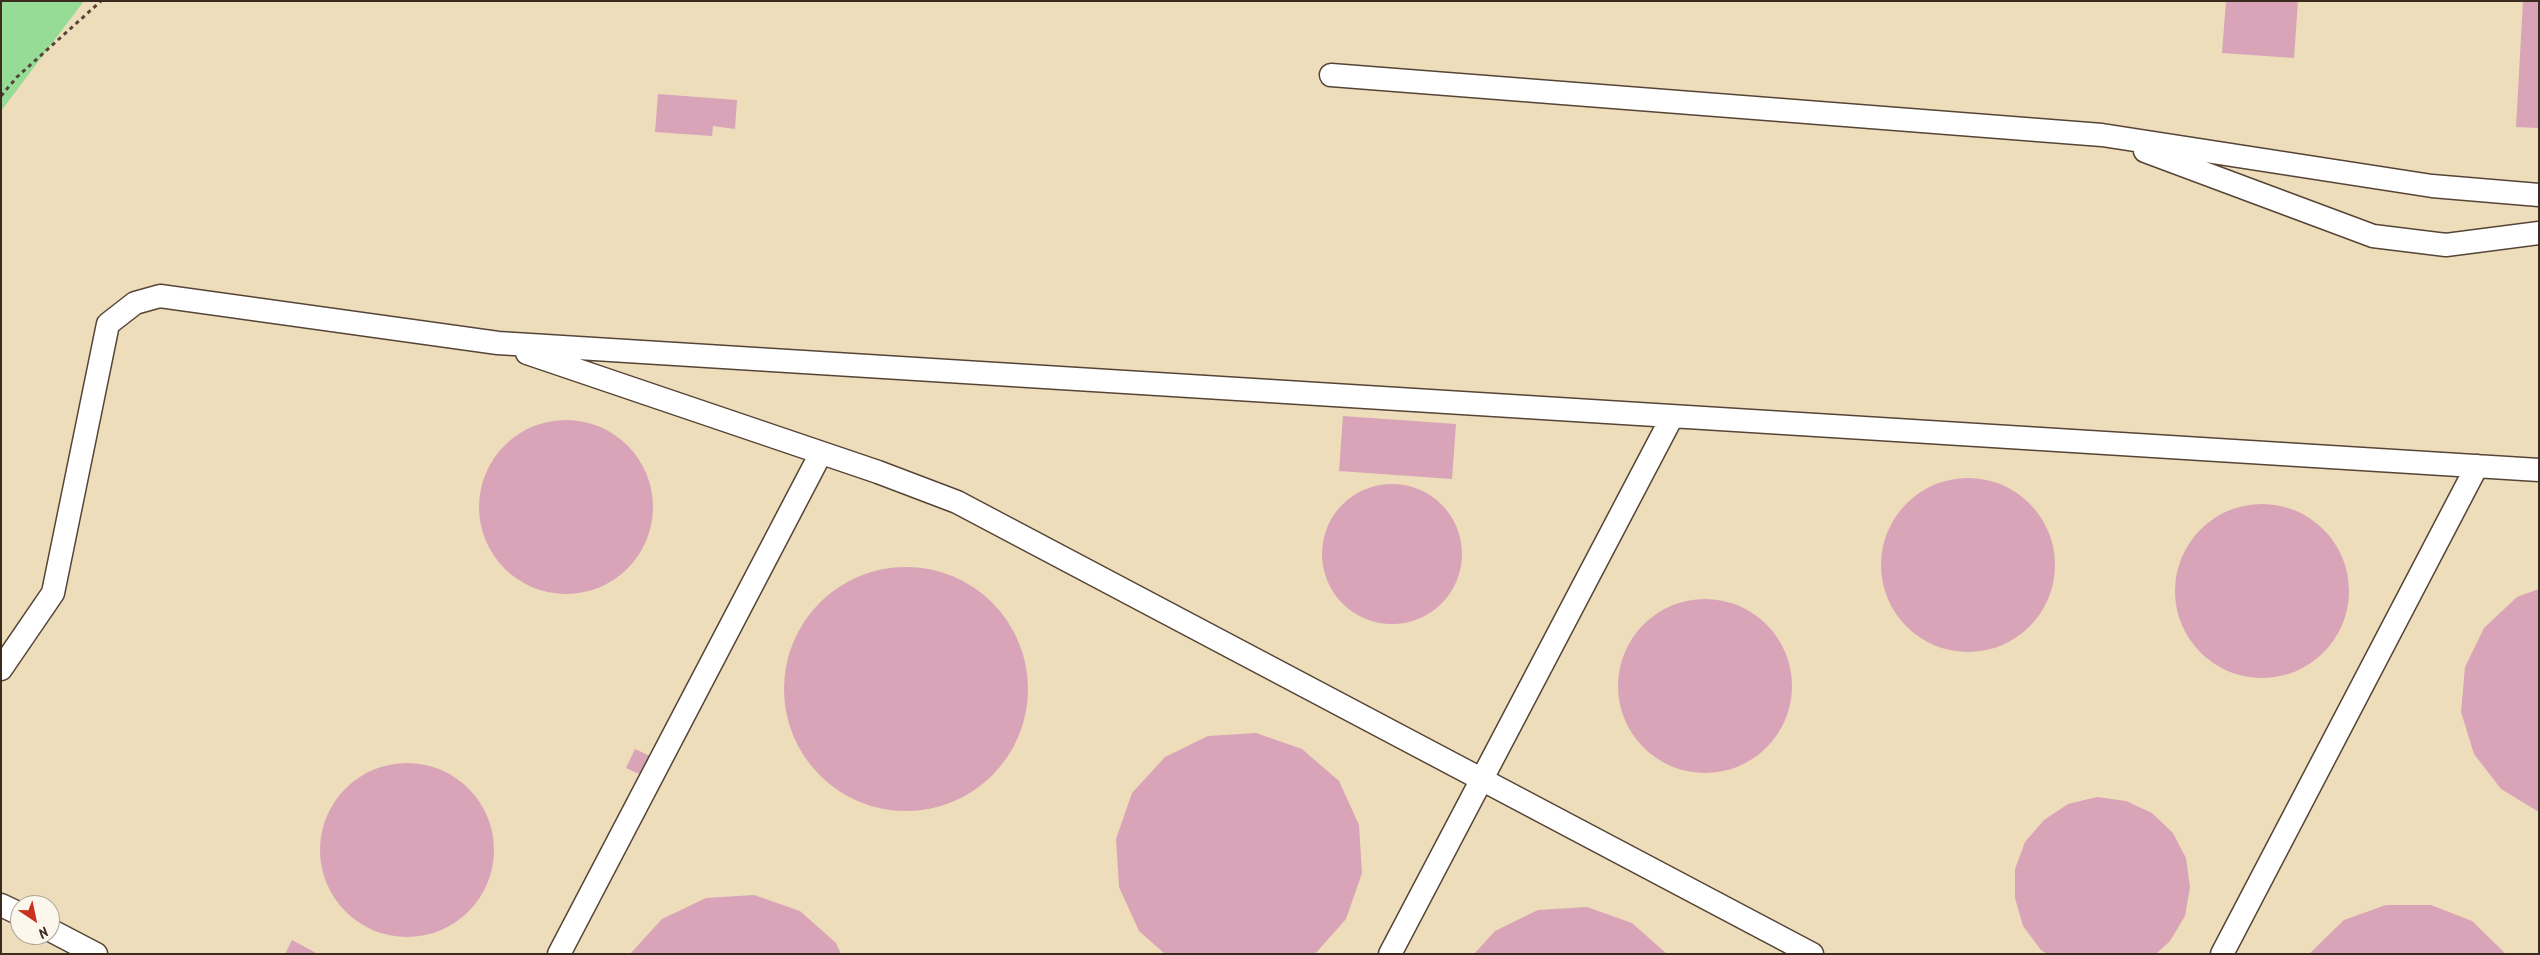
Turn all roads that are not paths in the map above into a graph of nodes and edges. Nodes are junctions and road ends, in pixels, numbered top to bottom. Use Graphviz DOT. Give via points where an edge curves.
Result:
graph roads {
  1 [pos="1331,75"];
  2 [pos="2102,135"];
  3 [pos="2539,195"];
  4 [pos="2539,233"];
  5 [pos="498,344"];
  6 [pos="1672,417"];
  7 [pos="821,453"];
  8 [pos="2477,466"];
  9 [pos="2539,470"];
  10 [pos="1,669"];
  11 [pos="1480,779"];
  12 [pos="60,935"];
  13 [pos="96,954"];
  14 [pos="559,954"];
  15 [pos="1390,954"];
  16 [pos="1812,954"];
  17 [pos="2222,954"];
  1 -- 2 [label="lane"];
  2 -- 3 [label="lane" via="2432,186"];
  2 -- 4 [label="lane" via="2373,236 2446,245"];
  5 -- 6 [label="lane"];
  5 -- 7 [label="lane"];
  5 -- 10 [label="lane" via="160,296 134,303 108,324 53,593"];
  6 -- 8 [label="lane"];
  6 -- 11 [label="lane"];
  7 -- 11 [label="lane" via="958,502"];
  7 -- 14 [label="lane"];
  8 -- 9 [label="lane"];
  8 -- 17 [label="lane"];
  11 -- 15 [label="lane"];
  11 -- 16 [label="lane"];
  12 -- 13 [label="lane"];
}
